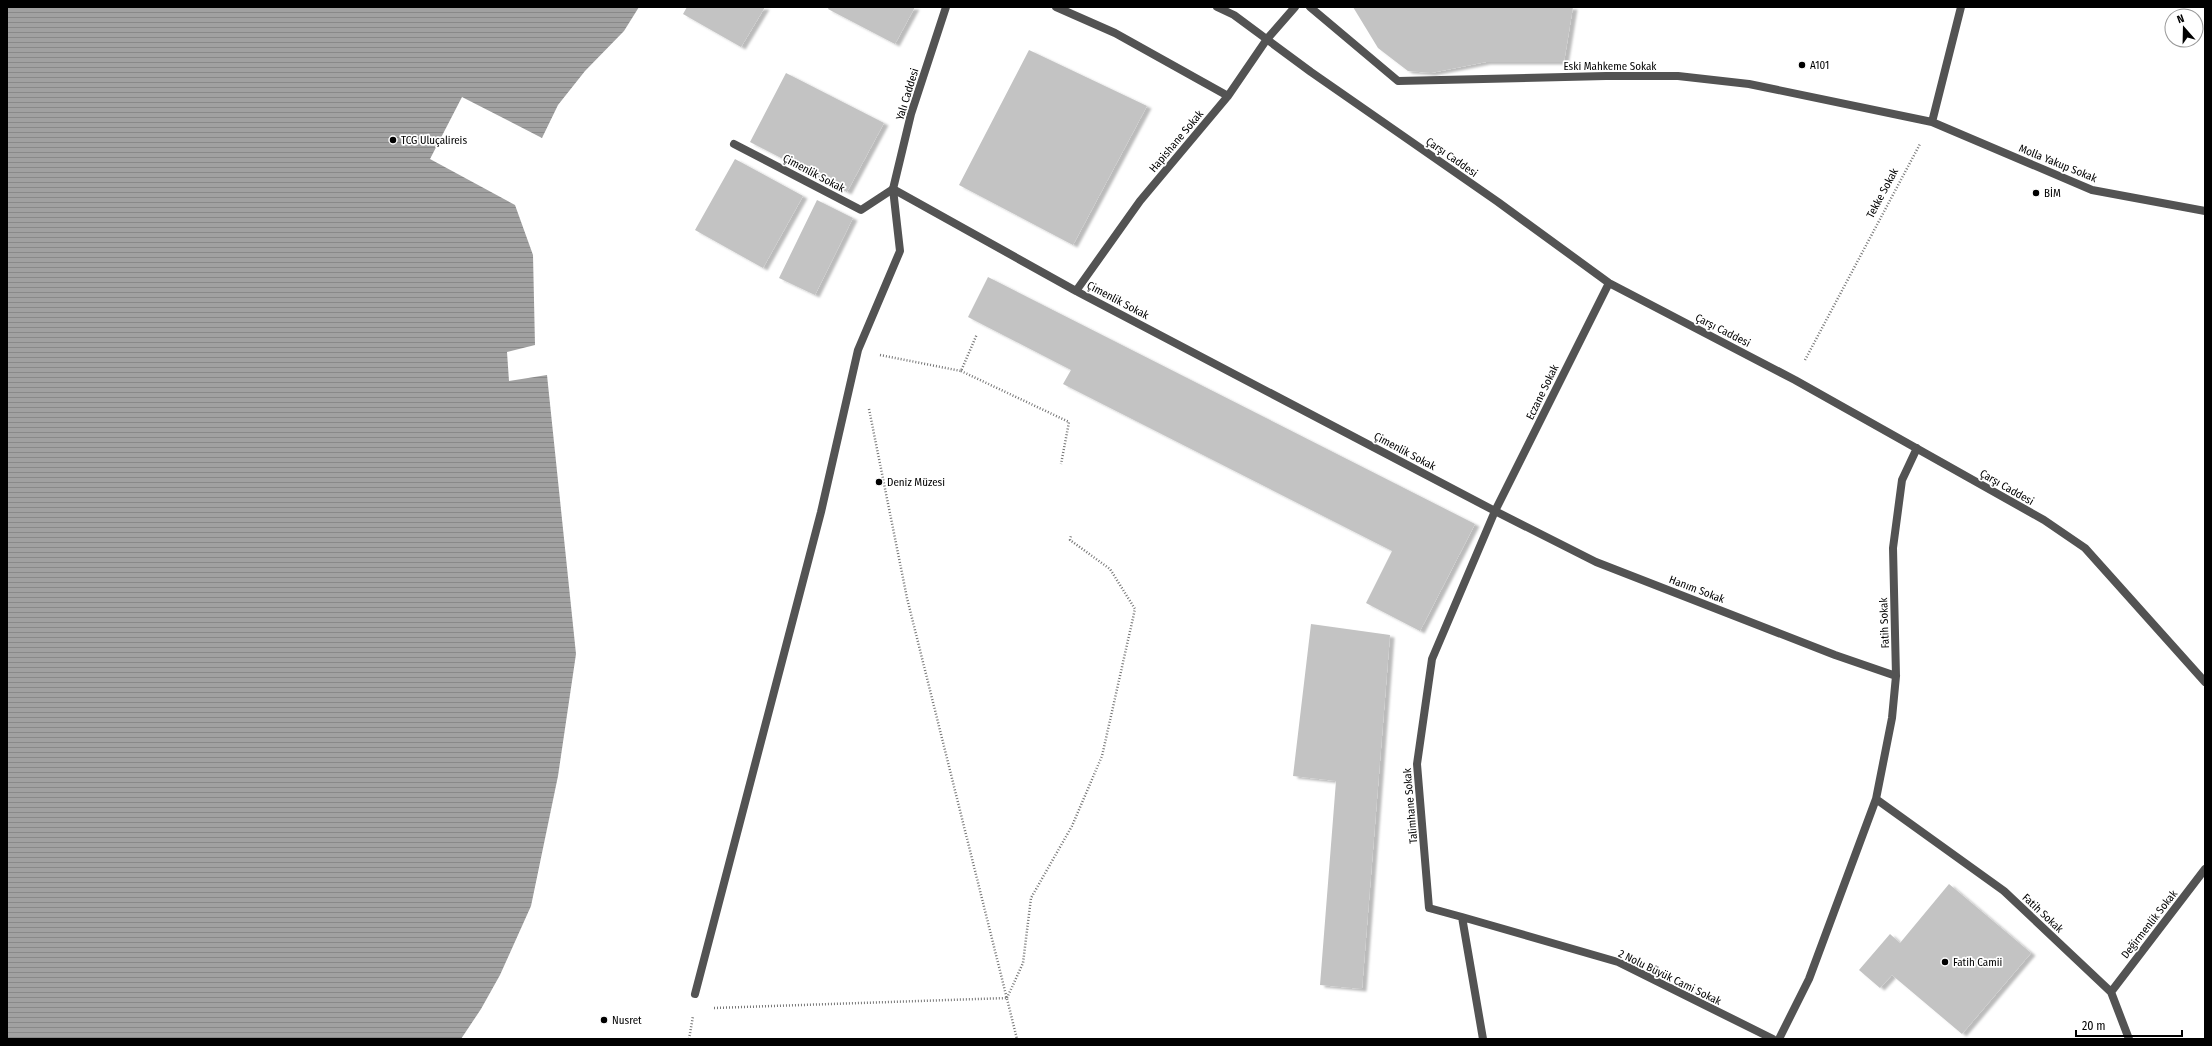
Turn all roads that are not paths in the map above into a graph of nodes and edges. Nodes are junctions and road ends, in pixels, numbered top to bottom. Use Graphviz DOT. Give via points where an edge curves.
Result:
graph roads {
  1 [pos="946,7"];
  2 [pos="1056,7"];
  3 [pos="1217,7"];
  4 [pos="1295,7"];
  5 [pos="1310,7"];
  6 [pos="1962,7"];
  7 [pos="1267,39"];
  8 [pos="1228,96"];
  9 [pos="1932,122"];
  10 [pos="734,144"];
  11 [pos="893,189"];
  12 [pos="2205,211"];
  13 [pos="1609,283"];
  14 [pos="1076,291"];
  15 [pos="1916,448"];
  16 [pos="1495,511"];
  17 [pos="1896,676"];
  18 [pos="2205,682"];
  19 [pos="1876,799"];
  20 [pos="2205,869"];
  21 [pos="1462,917"];
  22 [pos="2111,992"];
  23 [pos="695,994"];
  24 [pos="1483,1039"];
  25 [pos="1773,1039"];
  26 [pos="1779,1039"];
  27 [pos="2130,1039"];
  1 -- 11 [label="street, Yalı Caddesi" via="912,114"];
  2 -- 8 [label="street" via="1115,33"];
  3 -- 7 [label="street, Çarşı Caddesi"];
  4 -- 7 [label="street, Hapishane Sokak"];
  5 -- 9 [label="street, Eski Mahkeme Sokak" via="1398,81 1678,76 1749,84"];
  6 -- 9 [label="street"];
  7 -- 8 [label="street, Hapishane Sokak"];
  7 -- 13 [label="street, Çarşı Caddesi"];
  8 -- 14 [label="street, Hapishane Sokak" via="1140,201"];
  9 -- 12 [label="street, Molla Yakup Sokak" via="2092,190"];
  10 -- 11 [label="street, Çimenlik Sokak" via="861,210"];
  11 -- 14 [label="street, Çimenlik Sokak"];
  11 -- 23 [label="street" via="900,251 858,350 822,512"];
  13 -- 15 [label="street, Çarşı Caddesi" via="1794,380"];
  13 -- 16 [label="street, Eczane Sokak"];
  14 -- 16 [label="street, Çimenlik Sokak"];
  15 -- 17 [label="street, Fatih Sokak" via="1902,480 1893,548"];
  15 -- 18 [label="street, Çarşı Caddesi" via="2044,520 2086,548"];
  16 -- 17 [label="street, Hanım Sokak" via="1596,562 1835,655"];
  16 -- 21 [label="street, Talimhane Sokak" via="1432,659 1417,764 1429,908"];
  17 -- 19 [label="street, Fatih Sokak" via="1892,718"];
  19 -- 22 [label="street, Fatih Sokak" via="2004,891"];
  19 -- 26 [label="street, Fatih Sokak" via="1809,979"];
  20 -- 22 [label="street, Değirmenlik Sokak"];
  21 -- 24 [label="street"];
  21 -- 25 [label="street, 2 Nolu Büyük Cami Sokak" via="1618,962"];
  22 -- 27 [label="street, Fatih Sokak"];
}
